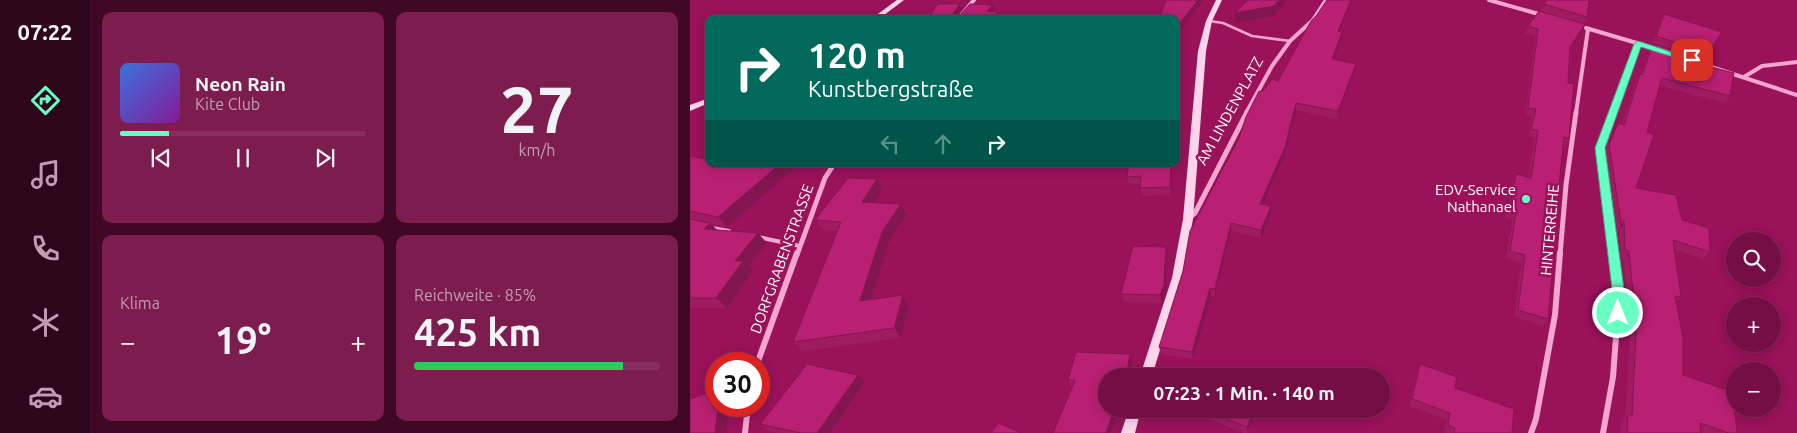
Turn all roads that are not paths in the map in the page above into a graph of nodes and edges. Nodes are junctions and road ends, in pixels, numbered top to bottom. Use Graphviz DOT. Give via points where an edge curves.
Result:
graph roads {
  1 [pos="902,0"];
  2 [pos="974,0"];
  3 [pos="1219,0"];
  4 [pos="1326,0"];
  5 [pos="1489,0"];
  6 [pos="880,15"];
  7 [pos="961,15"];
  8 [pos="1544,16"];
  9 [pos="1209,21"];
  10 [pos="1579,26"];
  11 [pos="1588,29"];
  12 [pos="1290,41"];
  13 [pos="1638,44"];
  14 [pos="1665,52"];
  15 [pos="1692,60"];
  16 [pos="1797,62"];
  17 [pos="1744,77"];
  18 [pos="1797,95"];
  19 [pos="705,102"];
  20 [pos="690,108"];
  21 [pos="832,167"];
  22 [pos="1188,219"];
  23 [pos="708,227"];
  24 [pos="736,233"];
  25 [pos="754,236"];
  26 [pos="800,246"];
  27 [pos="761,352"];
  28 [pos="1149,368"];
  29 [pos="747,417"];
  30 [pos="1133,418"];
  31 [pos="745,433"];
  32 [pos="1128,433"];
  33 [pos="1531,433"];
  34 [pos="1603,433"];
  1 -- 6 [label="main road"];
  2 -- 7 [label="street"];
  3 -- 9 [label="main road, AM LINDENPLATZ"];
  4 -- 12 [label="street, AM LINDENPLATZ" via="1312,20"];
  5 -- 8 [label="street"];
  9 -- 12 [label="lane" via="1252,36"];
  9 -- 22 [label="main road, AM LINDENPLATZ" via="1202,51"];
  10 -- 11 [label="street"];
  11 -- 13 [label="street"];
  11 -- 33 [label="street, HINTERREIHE" via="1566,185 1555,315"];
  12 -- 22 [label="street, AM LINDENPLATZ" via="1252,101 1195,213"];
  13 -- 14 [label="street"];
  13 -- 34 [label="street" via="1600,148 1619,297 1613,377"];
  15 -- 17 [label="street"];
  16 -- 17 [label="street" via="1753,68"];
  17 -- 18 [label="street"];
  19 -- 20 [label="main road"];
  21 -- 26 [label="street, DORFGRABENSTRASSE"];
  22 -- 28 [label="main road, AM LINDENPLATZ" via="1177,278"];
  23 -- 24 [label="lane"];
  25 -- 26 [label="lane"];
  26 -- 27 [label="street, DORFGRABENSTRASSE"];
  29 -- 31 [label="street"];
  30 -- 32 [label="main road"];
}
